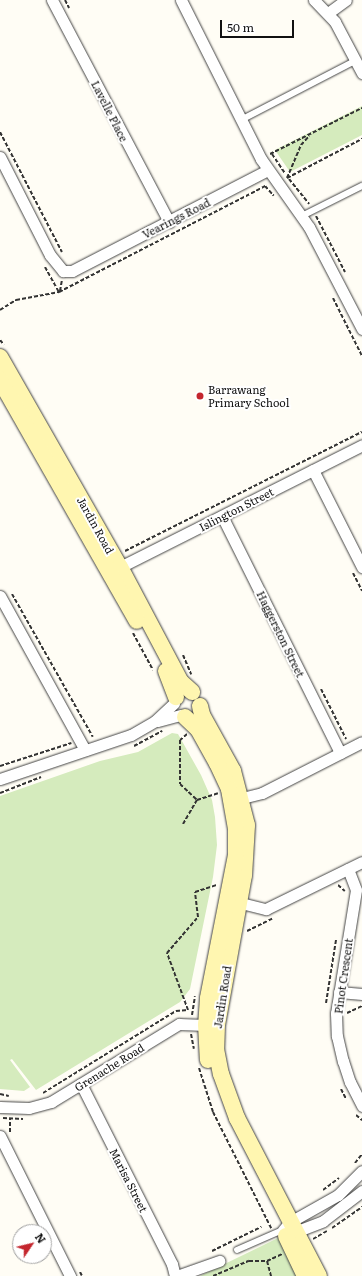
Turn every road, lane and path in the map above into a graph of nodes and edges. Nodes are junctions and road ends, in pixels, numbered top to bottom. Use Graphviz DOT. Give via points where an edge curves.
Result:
graph roads {
  1 [pos="52,0"];
  2 [pos="181,0"];
  3 [pos="314,0"];
  4 [pos="346,0"];
  5 [pos="328,13"];
  6 [pos="355,61"];
  7 [pos="362,73"];
  8 [pos="362,108"];
  9 [pos="242,119"];
  10 [pos="0,132"];
  11 [pos="310,135"];
  12 [pos="362,139"];
  13 [pos="272,154"];
  14 [pos="0,157"];
  15 [pos="261,159"];
  16 [pos="268,170"];
  17 [pos="283,180"];
  18 [pos="362,186"];
  19 [pos="275,198"];
  20 [pos="314,204"];
  21 [pos="302,216"];
  22 [pos="169,222"];
  23 [pos="63,253"];
  24 [pos="331,294"];
  25 [pos="0,310"];
  26 [pos="362,329"];
  27 [pos="362,356"];
  28 [pos="0,357"];
  29 [pos="0,380"];
  30 [pos="362,432"];
  31 [pos="362,445"];
  32 [pos="313,470"];
  33 [pos="222,516"];
  34 [pos="125,551"];
  35 [pos="362,567"];
  36 [pos="115,570"];
  37 [pos="12,594"];
  38 [pos="0,596"];
  39 [pos="129,627"];
  40 [pos="156,675"];
  41 [pos="192,692"];
  42 [pos="200,706"];
  43 [pos="180,713"];
  44 [pos="189,734"];
  45 [pos="191,736"];
  46 [pos="362,742"];
  47 [pos="97,746"];
  48 [pos="86,750"];
  49 [pos="340,753"];
  50 [pos="0,779"];
  51 [pos="217,787"];
  52 [pos="229,798"];
  53 [pos="197,800"];
  54 [pos="183,824"];
  55 [pos="362,862"];
  56 [pos="348,869"];
  57 [pos="213,885"];
  58 [pos="233,902"];
  59 [pos="196,991"];
  60 [pos="339,992"];
  61 [pos="362,994"];
  62 [pos="362,1006"];
  63 [pos="347,1013"];
  64 [pos="205,1024"];
  65 [pos="195,1052"];
  66 [pos="198,1064"];
  67 [pos="81,1084"];
  68 [pos="42,1093"];
  69 [pos="0,1094"];
  70 [pos="11,1097"];
  71 [pos="362,1106"];
  72 [pos="0,1107"];
  73 [pos="0,1136"];
  74 [pos="362,1171"];
  75 [pos="362,1191"];
  76 [pos="261,1227"];
  77 [pos="285,1229"];
  78 [pos="237,1250"];
  79 [pos="205,1255"];
  80 [pos="219,1260"];
  81 [pos="267,1261"];
  82 [pos="70,1276"];
  83 [pos="176,1276"];
  84 [pos="213,1276"];
  85 [pos="271,1276"];
  86 [pos="305,1276"];
  87 [pos="319,1276"];
  1 -- 22 [label="street, Lavelle Place"];
  2 -- 9 [label="street"];
  3 -- 5 [label="street"];
  4 -- 5 [label="street"];
  5 -- 6 [label="street"];
  6 -- 7 [label="street"];
  6 -- 9 [label="lane"];
  8 -- 11 [label="path"];
  9 -- 15 [label="street"];
  10 -- 23 [label="path"];
  11 -- 13 [label="path"];
  11 -- 17 [label="path"];
  12 -- 17 [label="path"];
  13 -- 15 [label="path"];
  13 -- 17 [label="path"];
  14 -- 22 [label="street, Vearings Road" via="50,255 63,271 72,271"];
  15 -- 16 [label="street"];
  16 -- 17 [label="street"];
  16 -- 22 [label="street, Vearings Road"];
  17 -- 20 [label="path" via="307,203"];
  17 -- 21 [label="street"];
  18 -- 21 [label="lane"];
  19 -- 25 [label="path" via="265,186 64,290 50,296 29,296 16,300"];
  21 -- 26 [label="street"];
  24 -- 27 [label="path"];
  28 -- 36 [label="street, Jardin Road"];
  29 -- 36 [label="street, Jardin Road"];
  30 -- 34 [label="path"];
  31 -- 32 [label="street, Islington Street"];
  32 -- 33 [label="street, Islington Street"];
  32 -- 35 [label="street"];
  33 -- 36 [label="street, Islington Street"];
  33 -- 49 [label="street, Haggerston Street"];
  36 -- 41 [label="street, Jardin Road" via="182,682"];
  36 -- 43 [label="street, Jardin Road" via="167,674"];
  37 -- 47 [label="path"];
  38 -- 48 [label="street"];
  39 -- 40 [label="path"];
  41 -- 42 [label="street, Jardin Road" via="198,698"];
  41 -- 43 [label="street" via="182,693"];
  42 -- 43 [label="street" via="196,713"];
  42 -- 52 [label="street, Jardin Road" via="202,715 233,771"];
  43 -- 44 [label="path"];
  43 -- 47 [label="street" via="155,721 131,735"];
  43 -- 52 [label="street, Jardin Road" via="198,729 213,756"];
  44 -- 45 [label="path"];
  44 -- 53 [label="path" via="180,740 179,781"];
  46 -- 49 [label="street"];
  47 -- 48 [label="street"];
  48 -- 50 [label="street"];
  49 -- 52 [label="street" via="262,793"];
  51 -- 52 [label="path"];
  52 -- 53 [label="path"];
  52 -- 58 [label="street, Jardin Road" via="247,847"];
  53 -- 54 [label="path"];
  55 -- 56 [label="street"];
  56 -- 58 [label="street" via="266,909"];
  56 -- 60 [label="street, Pinot Crescent" via="356,890"];
  57 -- 68 [label="path" via="196,892 198,918 167,953 188,1010 176,1012"];
  58 -- 64 [label="street, Jardin Road"];
  59 -- 64 [label="path"];
  60 -- 61 [label="street"];
  60 -- 71 [label="street, Pinot Crescent" via="336,1013 337,1036 350,1082"];
  62 -- 63 [label="path"];
  64 -- 65 [label="path" via="191,1038"];
  64 -- 67 [label="street, Grenache Road" via="173,1027"];
  64 -- 77 [label="street, Jardin Road" via="216,1049 228,1097"];
  66 -- 77 [label="path" via="213,1112"];
  67 -- 72 [label="street, Grenache Road" via="51,1102 36,1106"];
  67 -- 83 [label="street, Marisa Street"];
  69 -- 70 [label="path"];
  73 -- 82 [label="street"];
  74 -- 77 [label="street" via="338,1195"];
  75 -- 77 [label="street" via="337,1212"];
  76 -- 79 [label="path"];
  77 -- 78 [label="lane"];
  77 -- 81 [label="path" via="283,1254"];
  77 -- 86 [label="street, Jardin Road"];
  77 -- 87 [label="street, Jardin Road"];
  80 -- 83 [label="street"];
  81 -- 84 [label="path" via="249,1261"];
  81 -- 85 [label="path"];
}
